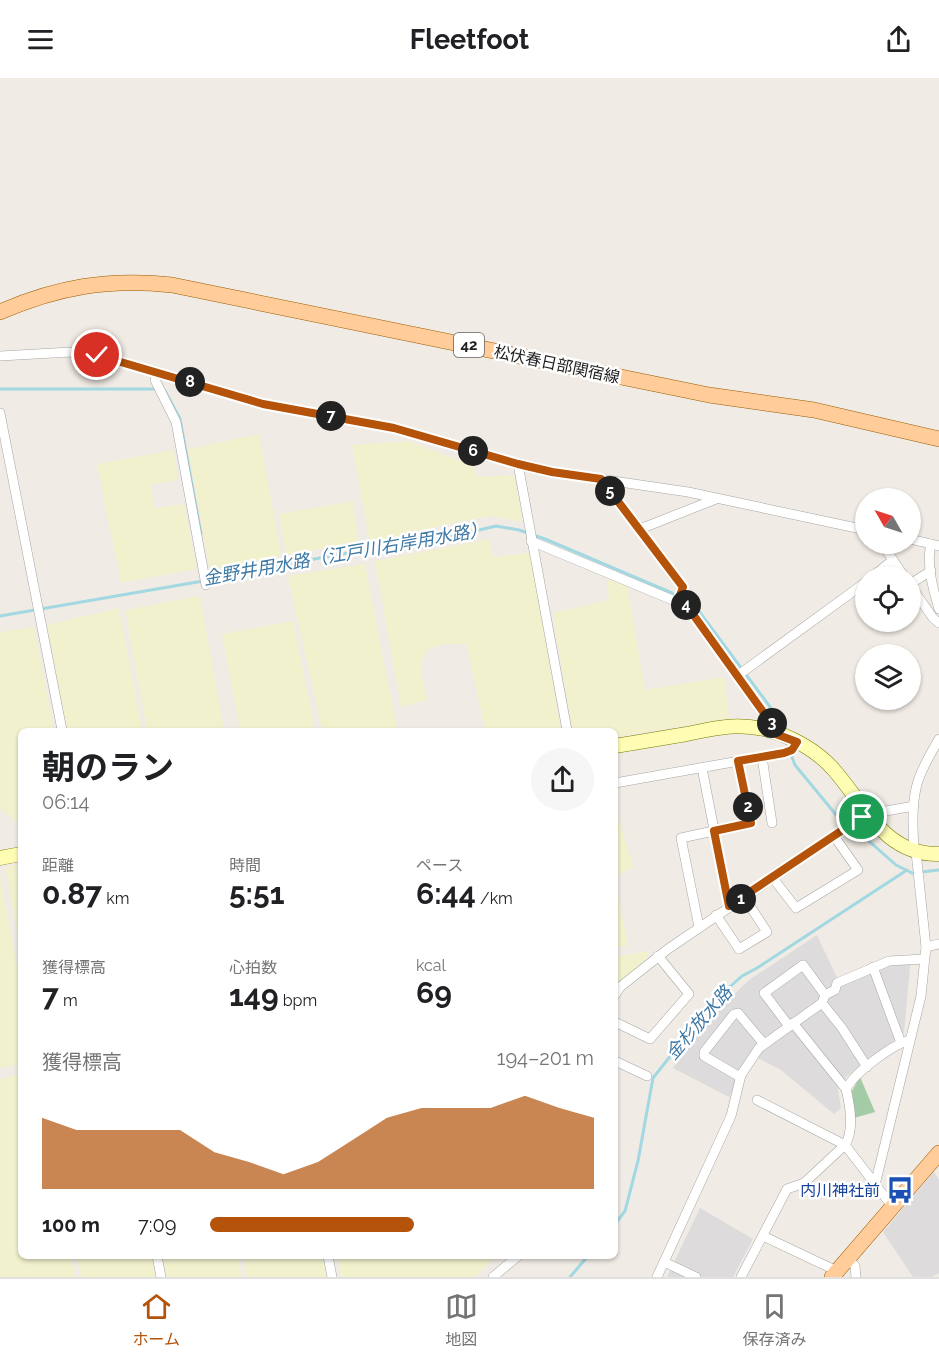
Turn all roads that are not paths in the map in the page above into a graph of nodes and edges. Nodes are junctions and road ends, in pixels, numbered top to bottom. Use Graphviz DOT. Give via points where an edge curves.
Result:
graph roads {
  1 [pos="0,312"];
  2 [pos="0,356"];
  3 [pos="157,372"];
  4 [pos="0,413"];
  5 [pos="939,439"];
  6 [pos="518,464"];
  7 [pos="601,479"];
  8 [pos="716,498"];
  9 [pos="855,528"];
  10 [pos="640,529"];
  11 [pos="531,540"];
  12 [pos="935,545"];
  13 [pos="889,554"];
  14 [pos="893,560"];
  15 [pos="886,566"];
  16 [pos="897,566"];
  17 [pos="931,571"];
  18 [pos="921,578"];
  19 [pos="205,581"];
  20 [pos="855,590"];
  21 [pos="678,601"];
  22 [pos="921,601"];
  23 [pos="939,609"];
  24 [pos="939,623"];
  25 [pos="737,676"];
  26 [pos="62,728"];
  27 [pos="567,728"];
  28 [pos="773,733"];
  29 [pos="939,739"];
  30 [pos="618,745"];
  31 [pos="791,748"];
  32 [pos="762,757"];
  33 [pos="738,761"];
  34 [pos="702,768"];
  35 [pos="618,782"];
  36 [pos="914,806"];
  37 [pos="868,813"];
  38 [pos="772,823"];
  39 [pos="714,831"];
  40 [pos="834,836"];
  41 [pos="915,852"];
  42 [pos="939,854"];
  43 [pos="18,855"];
  44 [pos="0,858"];
  45 [pos="772,877"];
  46 [pos="744,897"];
  47 [pos="729,906"];
  48 [pos="716,915"];
  49 [pos="699,927"];
  50 [pos="939,944"];
  51 [pos="926,947"];
  52 [pos="658,956"];
  53 [pos="924,959"];
  54 [pos="873,967"];
  55 [pos="618,990"];
  56 [pos="824,999"];
  57 [pos="618,1023"];
  58 [pos="791,1025"];
  59 [pos="905,1041"];
  60 [pos="764,1044"];
  61 [pos="618,1062"];
  62 [pos="867,1067"];
  63 [pos="647,1076"];
  64 [pos="740,1077"];
  65 [pos="846,1089"];
  66 [pos="757,1100"];
  67 [pos="845,1145"];
  68 [pos="939,1153"];
  69 [pos="875,1185"];
  70 [pos="892,1206"];
  71 [pos="764,1236"];
  72 [pos="848,1258"];
  73 [pos="158,1259"];
  74 [pos="329,1259"];
  75 [pos="514,1259"];
  76 [pos="664,1262"];
  77 [pos="834,1274"];
  78 [pos="161,1277"];
  79 [pos="332,1277"];
  80 [pos="493,1277"];
  81 [pos="657,1277"];
  82 [pos="696,1277"];
  83 [pos="741,1277"];
  84 [pos="856,1277"];
  1 -- 5 [label="main road, 松伏春日部関宿線 / 42" via="47,293 80,286 113,282 172,285 709,395 814,410"];
  2 -- 3 [label="street" via="79,353"];
  3 -- 6 [label="street" via="263,404 394,428"];
  3 -- 19 [label="street" via="155,380 176,422"];
  4 -- 26 [label="street"];
  6 -- 7 [label="street"];
  6 -- 11 [label="street"];
  7 -- 8 [label="street"];
  7 -- 10 [label="street"];
  8 -- 9 [label="street"];
  8 -- 10 [label="street"];
  10 -- 21 [label="street" via="683,587"];
  11 -- 21 [label="street"];
  11 -- 27 [label="street"];
  12 -- 17 [label="street" via="929,552"];
  13 -- 14 [label="street"];
  14 -- 15 [label="street"];
  14 -- 16 [label="street"];
  17 -- 18 [label="street"];
  17 -- 23 [label="street"];
  20 -- 25 [label="street"];
  21 -- 25 [label="street" via="687,606"];
  22 -- 24 [label="street"];
  25 -- 28 [label="street" via="774,727"];
  28 -- 30 [label="street" via="721,726"];
  28 -- 31 [label="street"];
  29 -- 36 [label="street" via="917,783"];
  31 -- 32 [label="street"];
  31 -- 37 [label="street" via="815,752"];
  32 -- 33 [label="street"];
  32 -- 38 [label="street"];
  33 -- 34 [label="street"];
  33 -- 39 [label="street" via="751,823"];
  34 -- 35 [label="street"];
  34 -- 39 [label="street"];
  36 -- 37 [label="street"];
  36 -- 41 [label="street"];
  37 -- 40 [label="street"];
  37 -- 41 [label="street" via="897,844"];
  39 -- 47 [label="street"];
  39 -- 49 [label="street" via="681,838"];
  40 -- 45 [label="street"];
  40 -- 45 [label="street" via="858,870 796,908"];
  41 -- 42 [label="street"];
  41 -- 51 [label="street"];
  43 -- 44 [label="street"];
  45 -- 46 [label="street"];
  46 -- 47 [label="street"];
  46 -- 48 [label="street" via="767,932 739,949"];
  47 -- 48 [label="street"];
  48 -- 49 [label="street"];
  49 -- 52 [label="street"];
  50 -- 51 [label="street"];
  51 -- 53 [label="street"];
  52 -- 55 [label="street"];
  52 -- 57 [label="street" via="689,994 650,1039"];
  53 -- 54 [label="street" via="889,961"];
  53 -- 59 [label="street" via="921,996"];
  54 -- 56 [label="street" via="837,983"];
  54 -- 59 [label="street"];
  56 -- 58 [label="street"];
  56 -- 58 [label="street" via="803,966 764,993"];
  56 -- 62 [label="street"];
  58 -- 60 [label="street"];
  58 -- 65 [label="street"];
  59 -- 62 [label="street"];
  59 -- 69 [label="street"];
  60 -- 64 [label="street"];
  60 -- 64 [label="street" via="738,1013 704,1052 704,1056"];
  61 -- 63 [label="street"];
  62 -- 65 [label="street"];
  64 -- 76 [label="street" via="731,1116"];
  65 -- 67 [label="street" via="849,1138"];
  66 -- 67 [label="street"];
  67 -- 69 [label="street"];
  67 -- 71 [label="street" via="804,1184 787,1189"];
  68 -- 70 [label="main road"];
  69 -- 70 [label="street"];
  70 -- 72 [label="main road"];
  71 -- 77 [label="street"];
  71 -- 83 [label="street"];
  72 -- 77 [label="main road"];
  72 -- 84 [label="street" via="855,1266"];
  73 -- 78 [label="street"];
  74 -- 79 [label="street"];
  75 -- 80 [label="street"];
  76 -- 81 [label="street"];
  76 -- 82 [label="street"];
}
